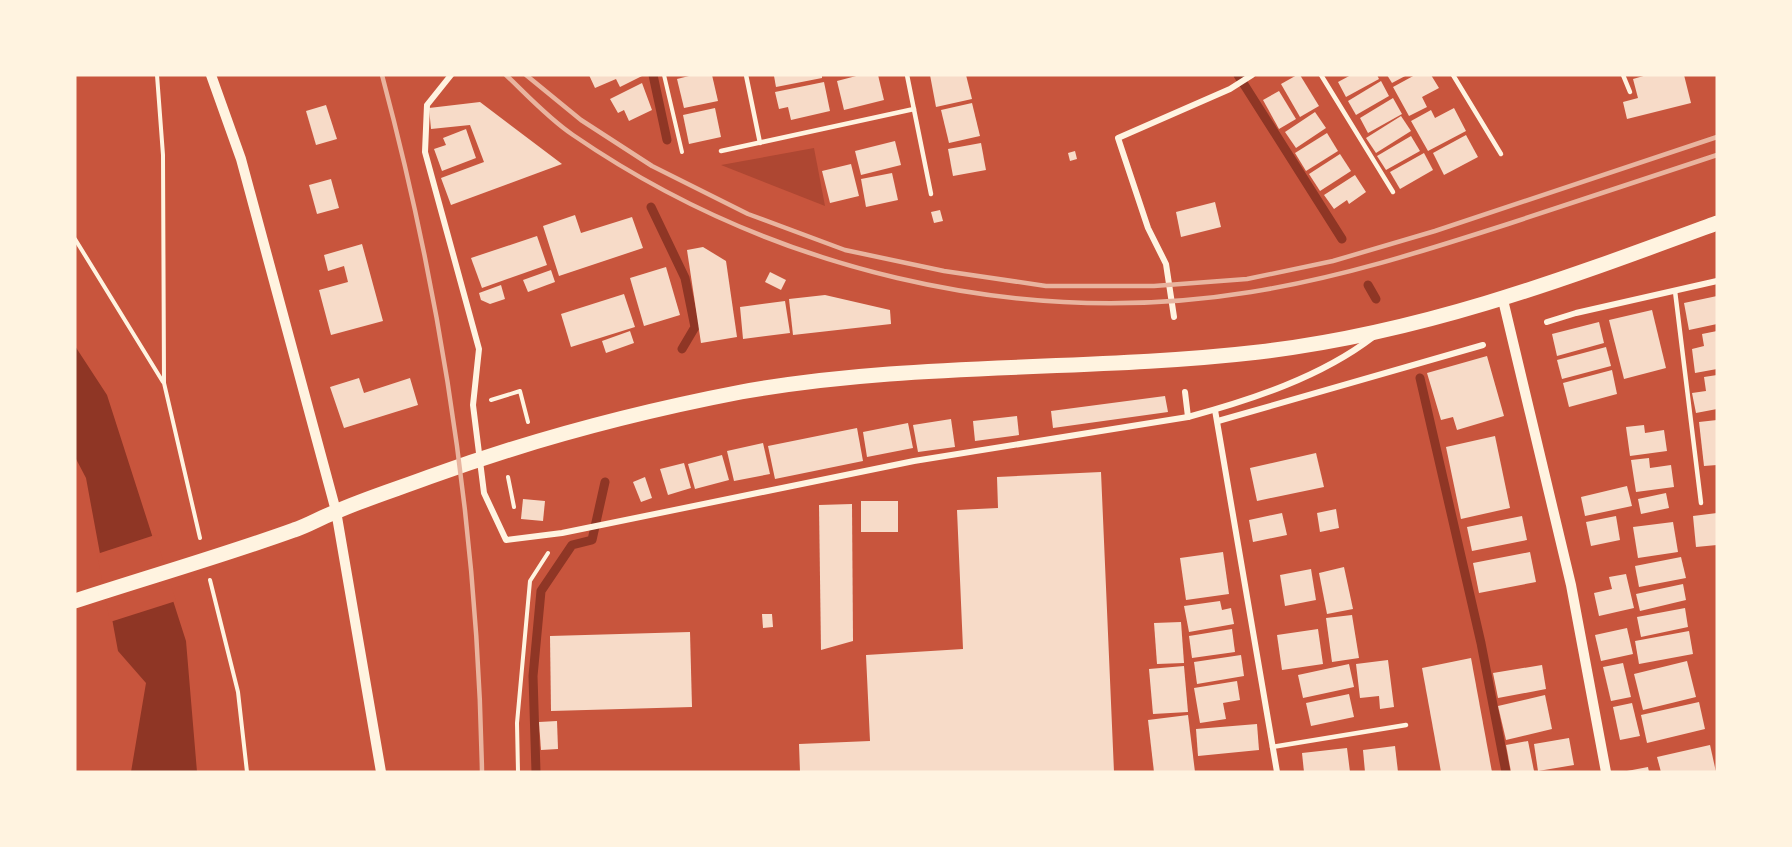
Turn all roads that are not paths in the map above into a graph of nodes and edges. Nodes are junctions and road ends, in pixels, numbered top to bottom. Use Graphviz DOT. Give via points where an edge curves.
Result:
graph roads {
  1 [pos="211,75"];
  2 [pos="451,75"];
  3 [pos="746,75"];
  4 [pos="907,75"];
  5 [pos="1321,75"];
  6 [pos="1453,75"];
  7 [pos="1623,75"];
  8 [pos="1250,77"];
  9 [pos="1630,92"];
  10 [pos="914,109"];
  11 [pos="760,143"];
  12 [pos="722,151"];
  13 [pos="1501,154"];
  14 [pos="1393,192"];
  15 [pos="931,194"];
  16 [pos="1717,223"];
  17 [pos="1717,281"];
  18 [pos="1675,291"];
  19 [pos="1503,300"];
  20 [pos="1174,317"];
  21 [pos="1547,322"];
  22 [pos="1378,333"];
  23 [pos="1483,345"];
  24 [pos="1185,392"];
  25 [pos="1215,410"];
  26 [pos="1188,417"];
  27 [pos="1218,421"];
  28 [pos="1701,503"];
  29 [pos="336,511"];
  30 [pos="75,601"];
  31 [pos="1406,725"];
  32 [pos="1272,747"];
  33 [pos="381,772"];
  34 [pos="1277,772"];
  35 [pos="1606,772"];
  1 -- 29 [label="street" via="241,159"];
  2 -- 26 [label="street" via="427,105 425,152 478,349 473,405 484,493 506,540 562,533 914,460"];
  3 -- 11 [label="lane"];
  4 -- 10 [label="lane"];
  5 -- 14 [label="lane"];
  6 -- 13 [label="lane"];
  7 -- 9 [label="lane"];
  8 -- 20 [label="street" via="1118,138 1148,228 1166,264"];
  10 -- 11 [label="lane"];
  10 -- 15 [label="lane"];
  11 -- 12 [label="lane"];
  16 -- 19 [label="main road"];
  17 -- 18 [label="street"];
  18 -- 21 [label="street"];
  18 -- 28 [label="lane"];
  19 -- 22 [label="main road"];
  19 -- 35 [label="street" via="1571,585"];
  22 -- 25 [label="street" via="1350,355"];
  22 -- 29 [label="main road" via="1259,352 1073,366 895,372 819,380 658,409 434,475"];
  23 -- 27 [label="street"];
  24 -- 26 [label="street"];
  25 -- 26 [label="street"];
  25 -- 27 [label="street"];
  27 -- 32 [label="street"];
  29 -- 30 [label="main road" via="298,529"];
  29 -- 33 [label="street"];
  31 -- 32 [label="lane"];
  32 -- 34 [label="street"];
}
